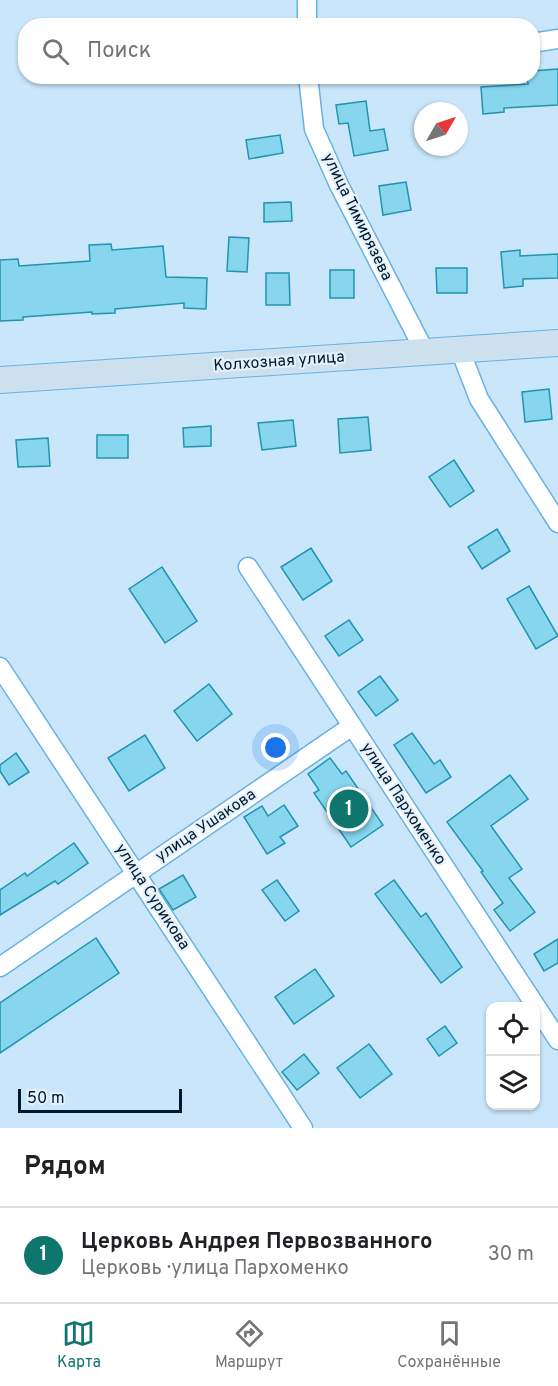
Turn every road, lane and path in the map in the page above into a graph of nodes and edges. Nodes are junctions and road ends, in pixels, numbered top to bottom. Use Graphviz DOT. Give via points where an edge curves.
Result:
graph roads {
  1 [pos="307,0"];
  2 [pos="307,18"];
  3 [pos="558,39"];
  4 [pos="540,42"];
  5 [pos="309,84"];
  6 [pos="558,343"];
  7 [pos="460,350"];
  8 [pos="425,352"];
  9 [pos="0,380"];
  10 [pos="558,523"];
  11 [pos="248,567"];
  12 [pos="0,667"];
  13 [pos="352,726"];
  14 [pos="137,873"];
  15 [pos="0,967"];
  16 [pos="558,1040"];
  17 [pos="303,1128"];
  1 -- 2 [label="street"];
  3 -- 4 [label="street"];
  5 -- 8 [label="street, улица Тимирязева" via="315,129 339,185"];
  6 -- 7 [label="main road, Колхозная улица"];
  7 -- 8 [label="main road, Колхозная улица"];
  7 -- 10 [label="street" via="479,399"];
  8 -- 9 [label="main road, Колхозная улица"];
  11 -- 13 [label="street, улица Пархоменко"];
  12 -- 14 [label="street, улица Сурикова"];
  13 -- 14 [label="street, улица Ушакова"];
  13 -- 16 [label="street, улица Пархоменко"];
  14 -- 15 [label="street, улица Ушакова"];
  14 -- 17 [label="street, улица Сурикова"];
}
